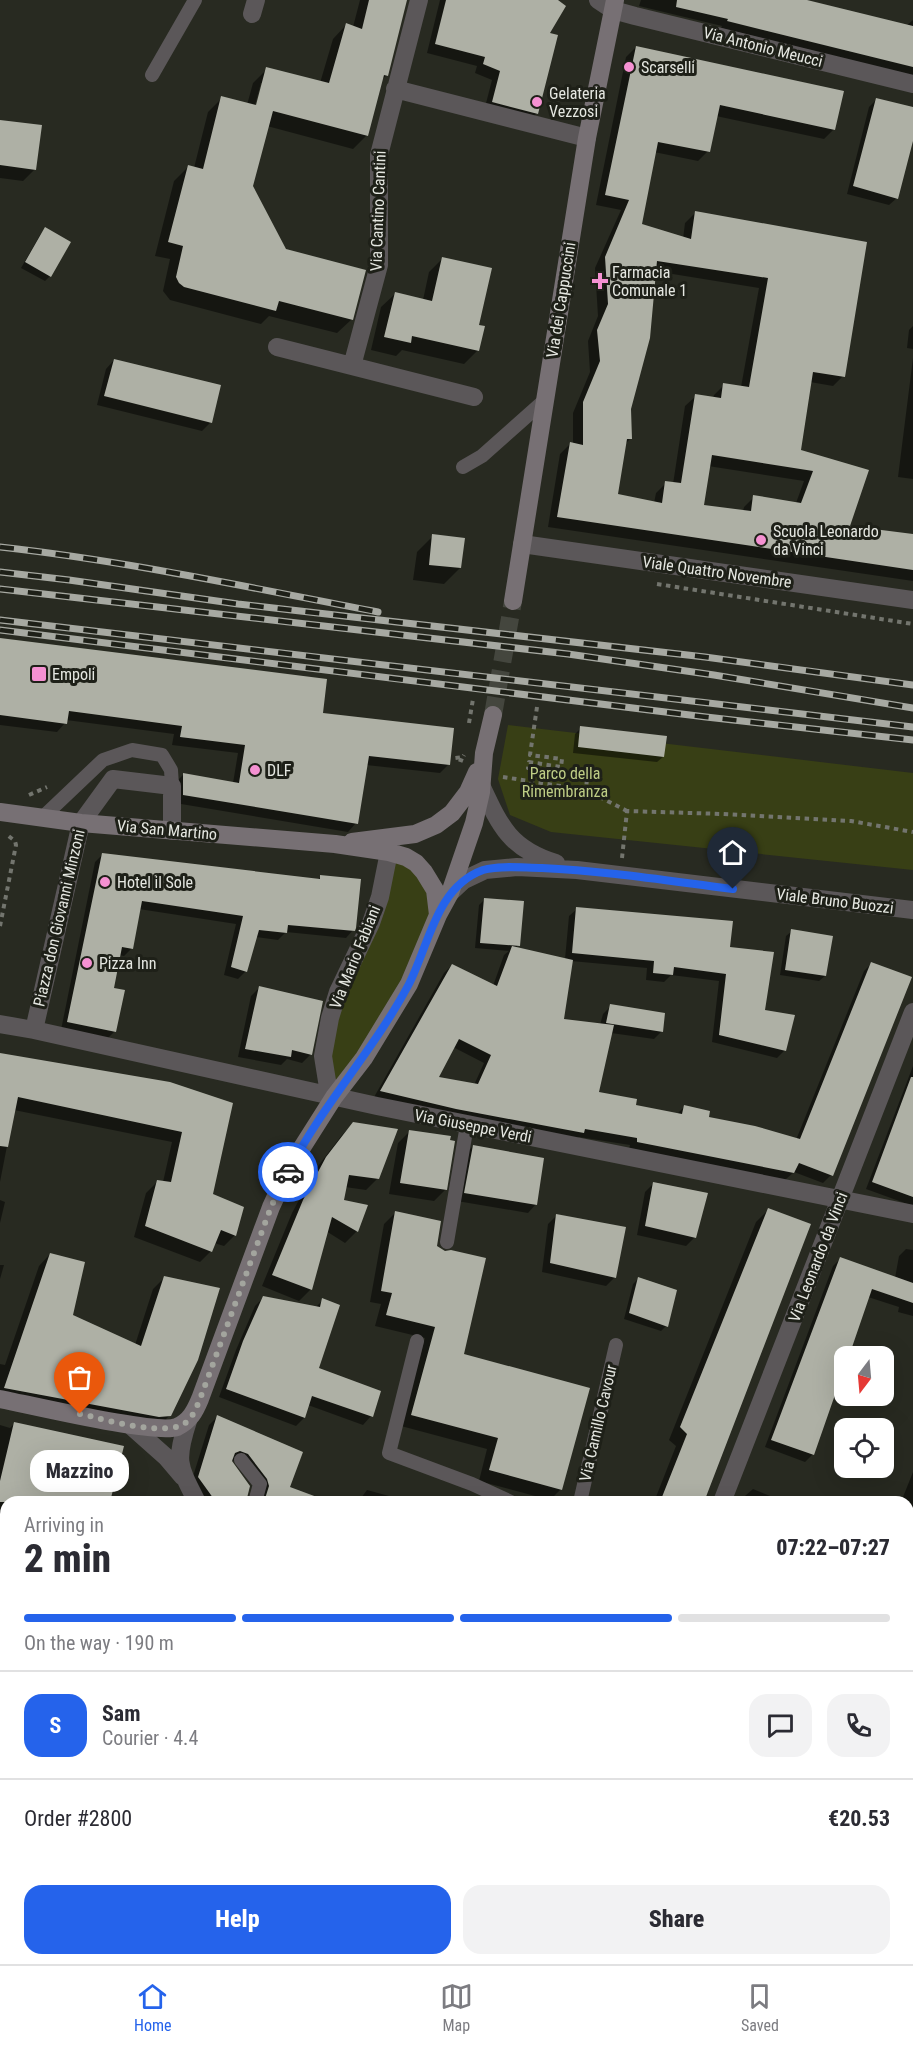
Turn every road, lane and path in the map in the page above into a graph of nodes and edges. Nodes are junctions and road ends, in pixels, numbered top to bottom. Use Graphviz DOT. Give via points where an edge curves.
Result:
graph roads {
  1 [pos="195,0"];
  2 [pos="419,0"];
  3 [pos="609,3"];
  4 [pos="152,75"];
  5 [pos="913,84"];
  6 [pos="395,89"];
  7 [pos="587,138"];
  8 [pos="277,347"];
  9 [pos="352,366"];
  10 [pos="474,398"];
  11 [pos="545,400"];
  12 [pos="463,467"];
  13 [pos="522,544"];
  14 [pos="650,582"];
  15 [pos="913,600"];
  16 [pos="513,601"];
  17 [pos="913,624"];
  18 [pos="537,707"];
  19 [pos="493,715"];
  20 [pos="484,753"];
  21 [pos="530,754"];
  22 [pos="529,762"];
  23 [pos="503,777"];
  24 [pos="481,785"];
  25 [pos="171,786"];
  26 [pos="586,790"];
  27 [pos="627,811"];
  28 [pos="42,818"];
  29 [pos="3,820"];
  30 [pos="81,823"];
  31 [pos="172,831"];
  32 [pos="913,832"];
  33 [pos="335,844"];
  34 [pos="388,852"];
  35 [pos="578,870"];
  36 [pos="620,875"];
  37 [pos="450,892"];
  38 [pos="913,910"];
  39 [pos="435,921"];
  40 [pos="0,926"];
  41 [pos="913,1012"];
  42 [pos="0,1024"];
  43 [pos="34,1030"];
  44 [pos="334,1097"];
  45 [pos="467,1125"];
  46 [pos="841,1199"];
  47 [pos="913,1214"];
  48 [pos="447,1242"];
  49 [pos="417,1341"];
  50 [pos="616,1345"];
  51 [pos="0,1399"];
  52 [pos="188,1421"];
  53 [pos="130,1425"];
  54 [pos="241,1460"];
  55 [pos="186,1480"];
  56 [pos="194,1496"];
  57 [pos="257,1496"];
  58 [pos="498,1496"];
  59 [pos="581,1496"];
  60 [pos="724,1496"];
  1 -- 4 [label="lane"];
  2 -- 6 [label="street, Via Cantino Cantini"];
  3 -- 5 [label="street, Via Antonio Meucci"];
  3 -- 7 [label="main road, Via dei Cappuccini"];
  6 -- 7 [label="street"];
  6 -- 9 [label="street, Via Cantino Cantini" via="378,169 379,265"];
  7 -- 11 [label="main road, Via dei Cappuccini"];
  8 -- 9 [label="street"];
  9 -- 10 [label="street"];
  11 -- 12 [label="lane" via="482,456"];
  11 -- 13 [label="main road, Via dei Cappuccini"];
  13 -- 15 [label="street, Viale Quattro Novembre"];
  13 -- 16 [label="main road, Via dei Cappuccini"];
  14 -- 17 [label="path"];
  18 -- 21 [label="path"];
  19 -- 20 [label="main road"];
  20 -- 24 [label="main road"];
  20 -- 33 [label="main road" via="468,792 452,813 436,825 415,834"];
  21 -- 22 [label="path"];
  21 -- 22 [label="path" via="562,759 561,767"];
  22 -- 26 [label="path" via="528,768 587,778"];
  23 -- 26 [label="path"];
  24 -- 35 [label="street, Viale Bruno Buozzi" via="507,834 534,857"];
  24 -- 37 [label="main road" via="474,823"];
  25 -- 28 [label="lane" via="171,770 162,755 132,750 103,760"];
  25 -- 30 [label="street, Piazza don Giovanni Minzoni" via="113,779"];
  25 -- 31 [label="street"];
  26 -- 27 [label="path"];
  27 -- 32 [label="path" via="851,821"];
  27 -- 36 [label="path"];
  28 -- 29 [label="main road, Via San Martino"];
  28 -- 30 [label="main road, Via San Martino"];
  29 -- 40 [label="path" via="4,833 16,845"];
  30 -- 31 [label="main road, Via San Martino"];
  30 -- 43 [label="street, Piazza don Giovanni Minzoni"];
  31 -- 33 [label="main road, Via San Martino"];
  33 -- 34 [label="main road"];
  34 -- 39 [label="main road" via="406,857 424,872 435,890"];
  34 -- 44 [label="street, Via Mario Fabiani" via="374,914 330,1018 323,1056"];
  35 -- 36 [label="street, Viale Bruno Buozzi"];
  35 -- 37 [label="street, Viale Bruno Buozzi" via="485,870"];
  36 -- 38 [label="street, Viale Bruno Buozzi"];
  37 -- 39 [label="main road"];
  39 -- 44 [label="main road" via="409,984 364,1058"];
  41 -- 46 [label="street, Via Leonardo da Vinci"];
  42 -- 43 [label="street, Piazza don Giovanni Minzoni"];
  43 -- 44 [label="street, Via Giuseppe Verdi"];
  44 -- 45 [label="street, Via Giuseppe Verdi"];
  44 -- 52 [label="main road" via="289,1168 271,1207 200,1399"];
  45 -- 46 [label="street, Via Giuseppe Verdi"];
  45 -- 48 [label="lane"];
  46 -- 47 [label="street, Via Giuseppe Verdi"];
  46 -- 60 [label="street, Via Leonardo da Vinci"];
  49 -- 58 [label="lane" via="389,1453"];
  50 -- 59 [label="lane, Via Camillo Cavour"];
  51 -- 53 [label="main road"];
  52 -- 53 [label="main road" via="170,1429"];
  52 -- 55 [label="street" via="179,1464"];
  53 -- 55 [label="street"];
  54 -- 57 [label="lane" via="260,1484"];
  55 -- 56 [label="street"];
}
